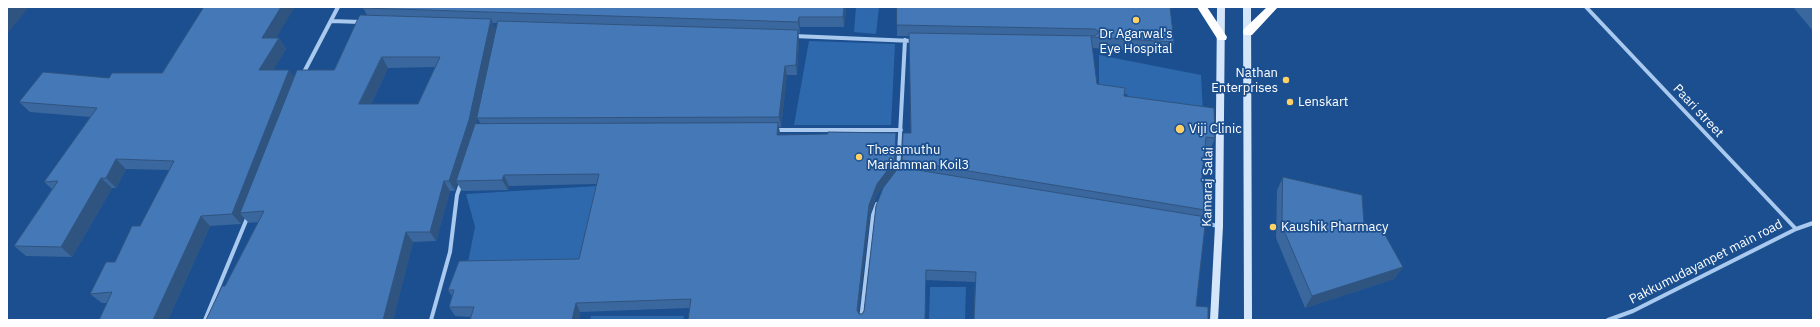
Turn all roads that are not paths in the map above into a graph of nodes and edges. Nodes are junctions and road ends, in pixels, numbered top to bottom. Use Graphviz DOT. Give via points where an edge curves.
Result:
graph roads {
  1 [pos="338,7"];
  2 [pos="1202,7"];
  3 [pos="1221,7"];
  4 [pos="1247,7"];
  5 [pos="1273,7"];
  6 [pos="1586,7"];
  7 [pos="331,21"];
  8 [pos="369,22"];
  9 [pos="1248,32"];
  10 [pos="792,36"];
  11 [pos="1222,37"];
  12 [pos="905,40"];
  13 [pos="921,41"];
  14 [pos="300,81"];
  15 [pos="773,130"];
  16 [pos="901,130"];
  17 [pos="898,172"];
  18 [pos="906,174"];
  19 [pos="893,178"];
  20 [pos="462,180"];
  21 [pos="880,196"];
  22 [pos="250,211"];
  23 [pos="1196,222"];
  24 [pos="1813,223"];
  25 [pos="1219,226"];
  26 [pos="1796,229"];
  27 [pos="205,320"];
  28 [pos="431,320"];
  29 [pos="861,320"];
  30 [pos="1214,320"];
  31 [pos="1248,320"];
  32 [pos="1608,320"];
  1 -- 7 [label="street"];
  2 -- 11 [label="highway"];
  3 -- 11 [label="main road, Kamaraj Salai"];
  4 -- 9 [label="main road"];
  5 -- 9 [label="highway"];
  6 -- 26 [label="street, Paari street"];
  7 -- 8 [label="street"];
  7 -- 14 [label="street"];
  9 -- 31 [label="main road"];
  10 -- 12 [label="street"];
  11 -- 25 [label="main road, Kamaraj Salai"];
  12 -- 13 [label="street"];
  12 -- 16 [label="street"];
  15 -- 16 [label="street"];
  16 -- 17 [label="street"];
  17 -- 18 [label="street"];
  17 -- 19 [label="street"];
  20 -- 28 [label="street" via="457,195 450,252"];
  21 -- 29 [label="street" via="873,215"];
  22 -- 27 [label="street"];
  23 -- 25 [label="street"];
  24 -- 26 [label="street, Pakkumudayanpet main road"];
  25 -- 30 [label="main road, Kamaraj Salai"];
  26 -- 32 [label="street, Pakkumudayanpet main road" via="1633,311"];
}
